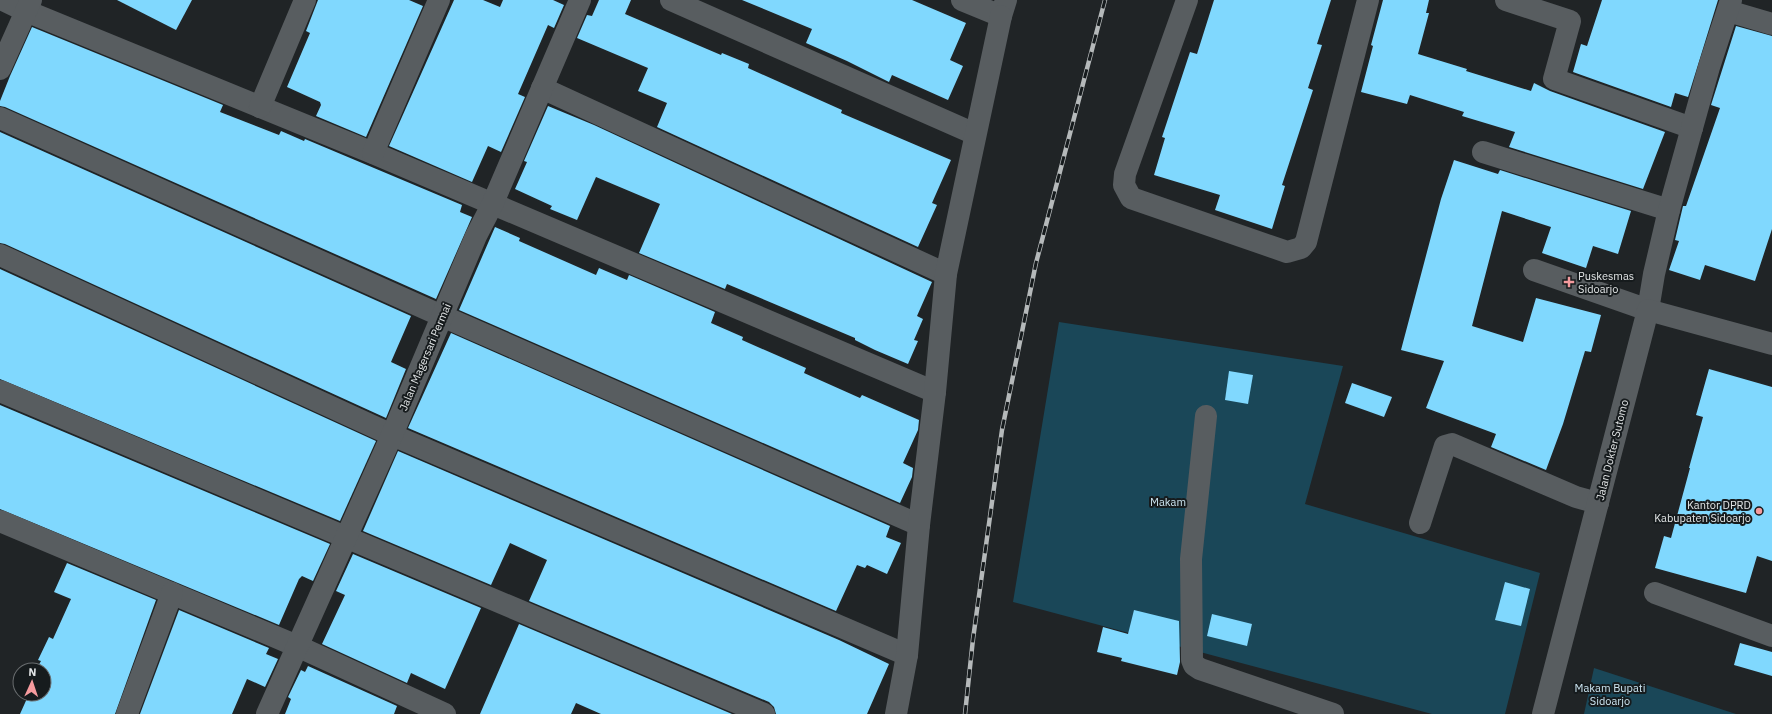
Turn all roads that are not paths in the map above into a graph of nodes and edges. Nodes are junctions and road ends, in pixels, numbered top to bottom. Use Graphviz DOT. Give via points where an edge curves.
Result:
graph roads {
  1 [pos="3,0"];
  2 [pos="305,0"];
  3 [pos="439,0"];
  4 [pos="580,0"];
  5 [pos="671,0"];
  6 [pos="962,0"];
  7 [pos="1187,0"];
  8 [pos="1368,0"];
  9 [pos="1506,0"];
  10 [pos="28,5"];
  11 [pos="1730,5"];
  12 [pos="1004,8"];
  13 [pos="1772,24"];
  14 [pos="0,69"];
  15 [pos="542,88"];
  16 [pos="260,107"];
  17 [pos="0,118"];
  18 [pos="1692,128"];
  19 [pos="975,134"];
  20 [pos="1483,152"];
  21 [pos="373,154"];
  22 [pos="492,205"];
  23 [pos="1670,210"];
  24 [pos="0,255"];
  25 [pos="1534,270"];
  26 [pos="946,274"];
  27 [pos="1648,310"];
  28 [pos="442,316"];
  29 [pos="1772,344"];
  30 [pos="0,391"];
  31 [pos="935,392"];
  32 [pos="1206,416"];
  33 [pos="392,434"];
  34 [pos="1598,503"];
  35 [pos="0,521"];
  36 [pos="1420,523"];
  37 [pos="919,525"];
  38 [pos="346,538"];
  39 [pos="172,593"];
  40 [pos="1655,593"];
  41 [pos="1772,636"];
  42 [pos="297,646"];
  43 [pos="907,655"];
  44 [pos="414,708"];
  45 [pos="127,714"];
  46 [pos="267,714"];
  47 [pos="445,714"];
  48 [pos="764,714"];
  49 [pos="896,714"];
  50 [pos="1333,714"];
  51 [pos="1543,714"];
  1 -- 10 [label="street"];
  2 -- 16 [label="street"];
  3 -- 21 [label="street"];
  4 -- 15 [label="street, Jalan Magersari Permai"];
  5 -- 19 [label="street"];
  6 -- 12 [label="street"];
  7 -- 8 [label="street" via="1125,174 1124,185 1131,198 1287,252 1302,248 1306,242"];
  9 -- 18 [label="street" via="1570,21 1554,79"];
  10 -- 14 [label="street"];
  10 -- 16 [label="street"];
  11 -- 13 [label="street"];
  11 -- 18 [label="street, Jalan Dokter Sutomo"];
  12 -- 19 [label="street"];
  15 -- 22 [label="street, Jalan Magersari Permai"];
  15 -- 26 [label="street"];
  16 -- 21 [label="street"];
  17 -- 28 [label="street"];
  18 -- 23 [label="street, Jalan Dokter Sutomo"];
  19 -- 26 [label="street"];
  20 -- 23 [label="street"];
  21 -- 22 [label="street"];
  22 -- 28 [label="street, Jalan Magersari Permai"];
  22 -- 31 [label="street"];
  23 -- 27 [label="street, Jalan Dokter Sutomo"];
  24 -- 33 [label="street"];
  25 -- 27 [label="street"];
  26 -- 31 [label="street"];
  27 -- 29 [label="street"];
  27 -- 34 [label="street, Jalan Dokter Sutomo"];
  28 -- 33 [label="street, Jalan Magersari Permai"];
  28 -- 37 [label="street"];
  30 -- 38 [label="street"];
  31 -- 37 [label="street"];
  32 -- 50 [label="street" via="1191,559 1194,665"];
  33 -- 38 [label="street, Jalan Magersari Permai"];
  33 -- 43 [label="street"];
  34 -- 36 [label="street" via="1576,497 1452,444 1445,446"];
  34 -- 51 [label="street, Jalan Dokter Sutomo"];
  35 -- 39 [label="street"];
  37 -- 43 [label="street"];
  38 -- 42 [label="street, Jalan Magersari Permai"];
  38 -- 48 [label="street"];
  39 -- 42 [label="street"];
  39 -- 45 [label="street"];
  40 -- 41 [label="street"];
  42 -- 44 [label="street"];
  42 -- 46 [label="street, Jalan Magersari Permai"];
  43 -- 49 [label="street"];
  44 -- 47 [label="street"];
}
